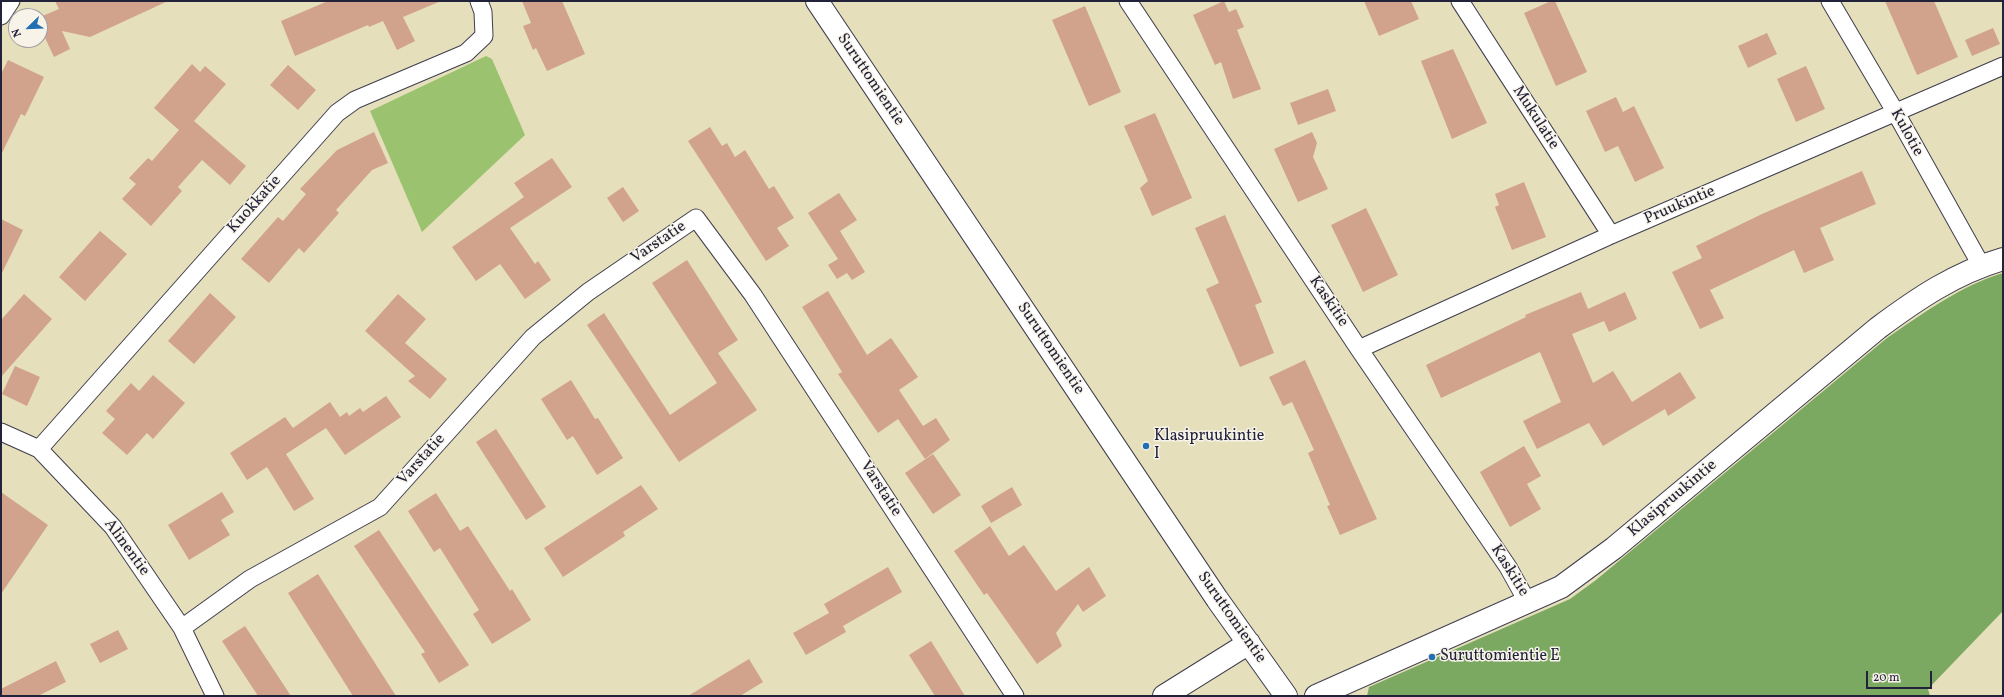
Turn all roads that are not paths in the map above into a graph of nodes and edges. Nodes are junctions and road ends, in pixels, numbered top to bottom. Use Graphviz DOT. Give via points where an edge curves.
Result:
graph roads {
  1 [pos="12,1"];
  2 [pos="479,1"];
  3 [pos="817,1"];
  4 [pos="1128,1"];
  5 [pos="1460,1"];
  6 [pos="1830,1"];
  7 [pos="1,16"];
  8 [pos="2003,66"];
  9 [pos="1896,113"];
  10 [pos="1611,235"];
  11 [pos="2003,259"];
  12 [pos="1981,265"];
  13 [pos="1359,349"];
  14 [pos="1,432"];
  15 [pos="39,449"];
  16 [pos="1528,603"];
  17 [pos="182,628"];
  18 [pos="1250,642"];
  19 [pos="215,696"];
  20 [pos="1014,696"];
  21 [pos="1164,696"];
  22 [pos="1286,696"];
  23 [pos="1316,696"];
  1 -- 7 [label="street"];
  2 -- 15 [label="street, Kuokkatie" via="484,12 484,36 466,53 355,100 337,113"];
  3 -- 18 [label="street, Suruttomientie" via="1217,599"];
  4 -- 13 [label="street, Kaskitie"];
  5 -- 10 [label="street, Mukulatie"];
  6 -- 9 [label="street, Kulotie"];
  8 -- 9 [label="street, Pruukintie"];
  9 -- 10 [label="street, Pruukintie"];
  9 -- 12 [label="street, Kulotie"];
  10 -- 13 [label="street, Pruukintie"];
  11 -- 12 [label="street, Klasipruukintie"];
  12 -- 16 [label="street, Klasipruukintie" via="1952,278 1914,301 1594,564 1561,587"];
  13 -- 16 [label="street, Kaskitie" via="1508,567"];
  14 -- 15 [label="street, Alinentie"];
  15 -- 17 [label="street, Alinentie" via="113,527"];
  16 -- 23 [label="street, Klasipruukintie"];
  17 -- 19 [label="street, Alinentie"];
  17 -- 20 [label="street, Varstatie" via="250,579 380,507 533,337 588,292 696,218 758,302"];
  18 -- 21 [label="street"];
  18 -- 22 [label="street, Suruttomientie"];
}
